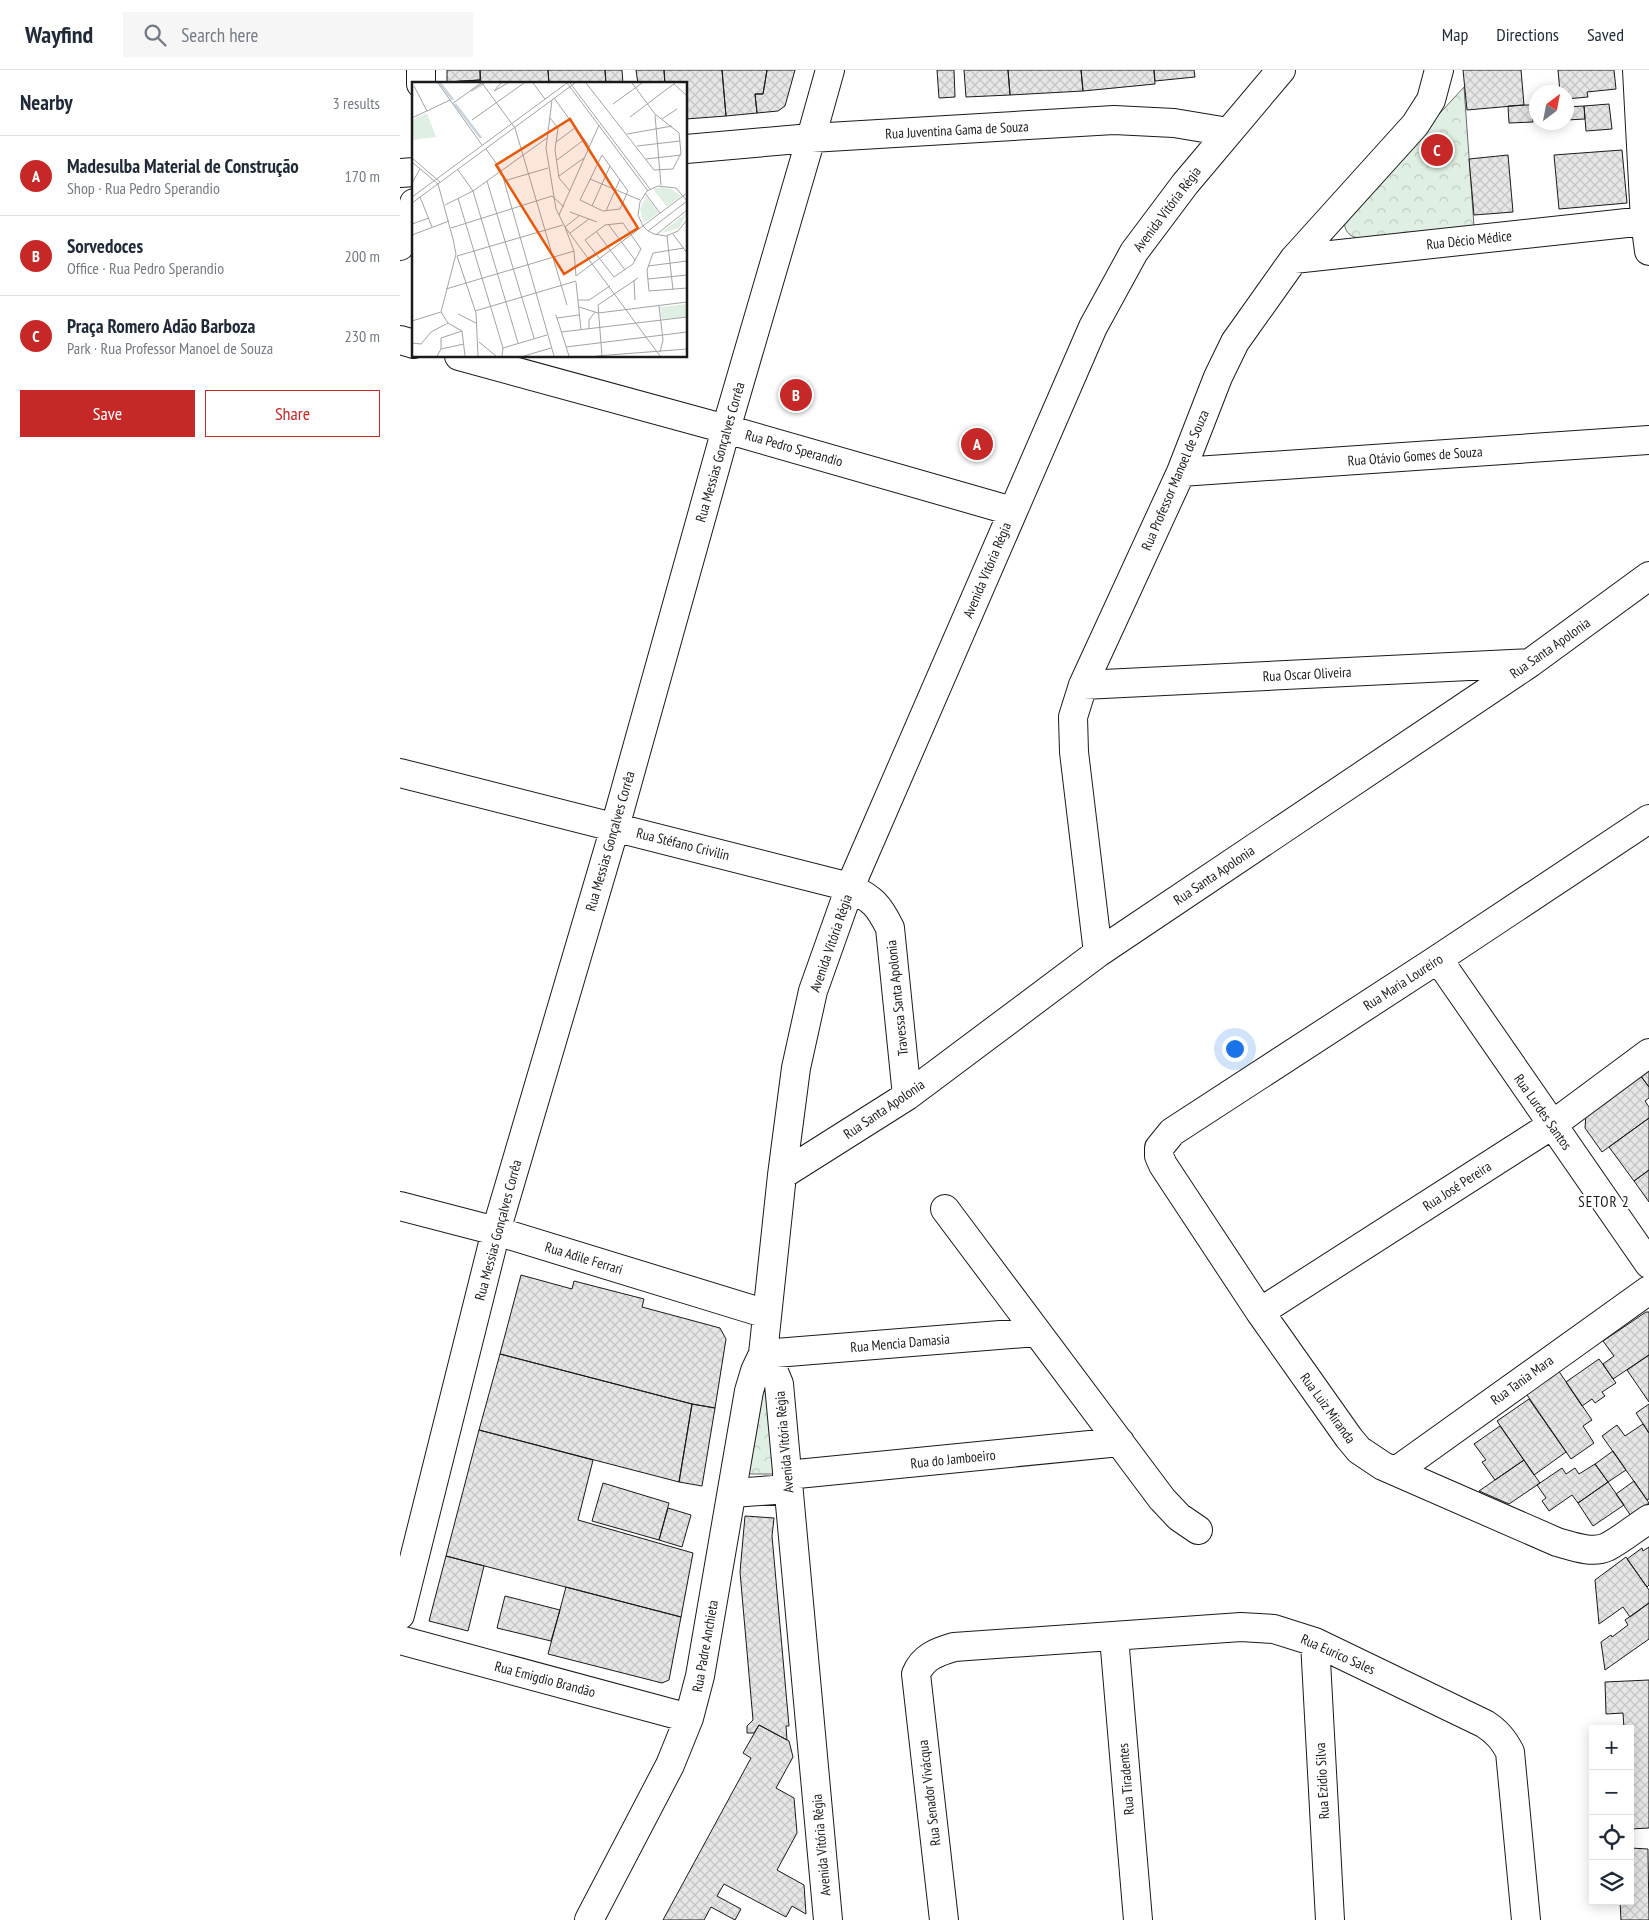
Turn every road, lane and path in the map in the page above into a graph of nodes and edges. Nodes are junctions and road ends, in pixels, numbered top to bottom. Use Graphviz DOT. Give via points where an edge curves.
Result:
graph roads {
  1 [pos="830,70"];
  2 [pos="1282,70"];
  3 [pos="1439,70"];
  4 [pos="1637,70"];
  5 [pos="1228,132"];
  6 [pos="811,138"];
  7 [pos="688,149"];
  8 [pos="412,209"];
  9 [pos="1645,221"];
  10 [pos="400,246"];
  11 [pos="1649,251"];
  12 [pos="1294,258"];
  13 [pos="466,358"];
  14 [pos="726,429"];
  15 [pos="1649,440"];
  16 [pos="1181,472"];
  17 [pos="1012,511"];
  18 [pos="1649,576"];
  19 [pos="1530,663"];
  20 [pos="1083,685"];
  21 [pos="400,773"];
  22 [pos="1649,819"];
  23 [pos="615,827"];
  24 [pos="850,887"];
  25 [pos="1098,952"];
  26 [pos="1438,959"];
  27 [pos="1649,1053"];
  28 [pos="907,1096"];
  29 [pos="1552,1125"];
  30 [pos="1159,1148"];
  31 [pos="782,1175"];
  32 [pos="400,1206"];
  33 [pos="945,1210"];
  34 [pos="496,1231"];
  35 [pos="1649,1264"];
  36 [pos="1649,1290"];
  37 [pos="1260,1312"];
  38 [pos="767,1314"];
  39 [pos="1037,1332"];
  40 [pos="763,1354"];
  41 [pos="1120,1442"];
  42 [pos="1396,1471"];
  43 [pos="788,1482"];
  44 [pos="732,1493"];
  45 [pos="1649,1519"];
  46 [pos="1198,1530"];
  47 [pos="400,1615"];
  48 [pos="1114,1637"];
  49 [pos="400,1640"];
  50 [pos="1315,1642"];
  51 [pos="919,1666"];
  52 [pos="689,1718"];
  53 [pos="589,1920"];
  54 [pos="828,1920"];
  55 [pos="944,1920"];
  56 [pos="1138,1920"];
  57 [pos="1330,1920"];
  58 [pos="1526,1920"];
  1 -- 6 [label="street, Rua Messias Gonçalves Corrêa"];
  2 -- 5 [label="street, Avenida Vitória Régia"];
  3 -- 12 [label="street, Rua Professor Manoel de Souza" via="1431,100 1415,125"];
  4 -- 9 [label="street"];
  5 -- 6 [label="street, Rua Juventina Gama de Souza" via="1174,123 1114,120"];
  5 -- 17 [label="street, Avenida Vitória Régia" via="1134,252 1093,327"];
  6 -- 7 [label="street, Rua Juventina Gama de Souza"];
  6 -- 14 [label="street, Rua Messias Gonçalves Corrêa"];
  8 -- 10 [label="street"];
  9 -- 11 [label="street"];
  9 -- 12 [label="street, Rua Décio Médice"];
  12 -- 16 [label="street, Rua Professor Manoel de Souza" via="1235,342 1218,376"];
  13 -- 14 [label="street, Rua Pedro Sperandio"];
  14 -- 17 [label="street, Rua Pedro Sperandio"];
  14 -- 23 [label="street, Rua Messias Gonçalves Corrêa"];
  15 -- 16 [label="street, Rua Otávio Gomes de Souza"];
  16 -- 20 [label="street, Rua Professor Manoel de Souza"];
  17 -- 24 [label="street, Avenida Vitória Régia"];
  18 -- 19 [label="street, Rua Santa Apolonia"];
  19 -- 20 [label="street, Rua Oscar Oliveira"];
  19 -- 25 [label="street, Rua Santa Apolonia"];
  20 -- 25 [label="street, Rua Professor Manoel de Souza" via="1074,717 1074,752"];
  21 -- 23 [label="street, Rua Stéfano Crivilin"];
  22 -- 26 [label="street, Rua Maria Loureiro"];
  23 -- 24 [label="street, Rua Stéfano Crivilin"];
  23 -- 34 [label="street, Rua Messias Gonçalves Corrêa"];
  24 -- 28 [label="street, Travessa Santa Apolonia" via="881,909 890,928"];
  24 -- 31 [label="street, Avenida Vitória Régia" via="814,991 796,1068"];
  25 -- 28 [label="street, Rua Santa Apolonia"];
  26 -- 29 [label="street, Rua Lurdes Santos"];
  26 -- 30 [label="street, Rua Maria Loureiro" via="1172,1132"];
  27 -- 29 [label="street, Rua José Pereira"];
  28 -- 31 [label="street, Rua Santa Apolonia"];
  29 -- 35 [label="street, Rua Lurdes Santos"];
  29 -- 37 [label="street, Rua José Pereira"];
  30 -- 37 [label="street, Rua Luiz Miranda" via="1163,1165"];
  31 -- 38 [label="street, Avenida Vitória Régia"];
  32 -- 34 [label="street, Rua Adile Ferrari"];
  33 -- 39 [label="street"];
  34 -- 38 [label="street, Rua Adile Ferrari"];
  34 -- 47 [label="street, Rua Messias Gonçalves Corrêa"];
  36 -- 42 [label="street, Rua Tania Mara"];
  37 -- 42 [label="street, Rua Luiz Miranda" via="1359,1450"];
  38 -- 40 [label="street, Avenida Vitória Régia"];
  39 -- 40 [label="street, Rua Mencia Damasia"];
  39 -- 41 [label="street"];
  40 -- 43 [label="street, Avenida Vitória Régia" via="779,1384"];
  40 -- 44 [label="street, Rua Padre Anchieta" via="751,1381"];
  41 -- 43 [label="street, Rua do Jamboeiro"];
  41 -- 46 [label="street" via="1170,1509"];
  42 -- 45 [label="street, Rua Luiz Miranda" via="1557,1542 1579,1548 1606,1548"];
  43 -- 44 [label="street, Rua do Jamboeiro"];
  43 -- 54 [label="street, Avenida Vitória Régia"];
  44 -- 52 [label="street, Rua Padre Anchieta" via="700,1676"];
  48 -- 50 [label="street, Rua Eurico Sales" via="1241,1627 1274,1629"];
  48 -- 51 [label="street, Rua Eurico Sales" via="954,1647 927,1658"];
  48 -- 56 [label="street, Rua Tiradentes"];
  49 -- 52 [label="street, Rua Emigdio Brandão"];
  50 -- 57 [label="street, Rua Ezidio Silva"];
  50 -- 58 [label="street, Rua Eurico Sales" via="1484,1724 1503,1739 1510,1752"];
  51 -- 55 [label="street, Rua Senador Vivácqua" via="916,1674"];
  52 -- 53 [label="street, Rua Padre Anchieta" via="670,1764"];
}
